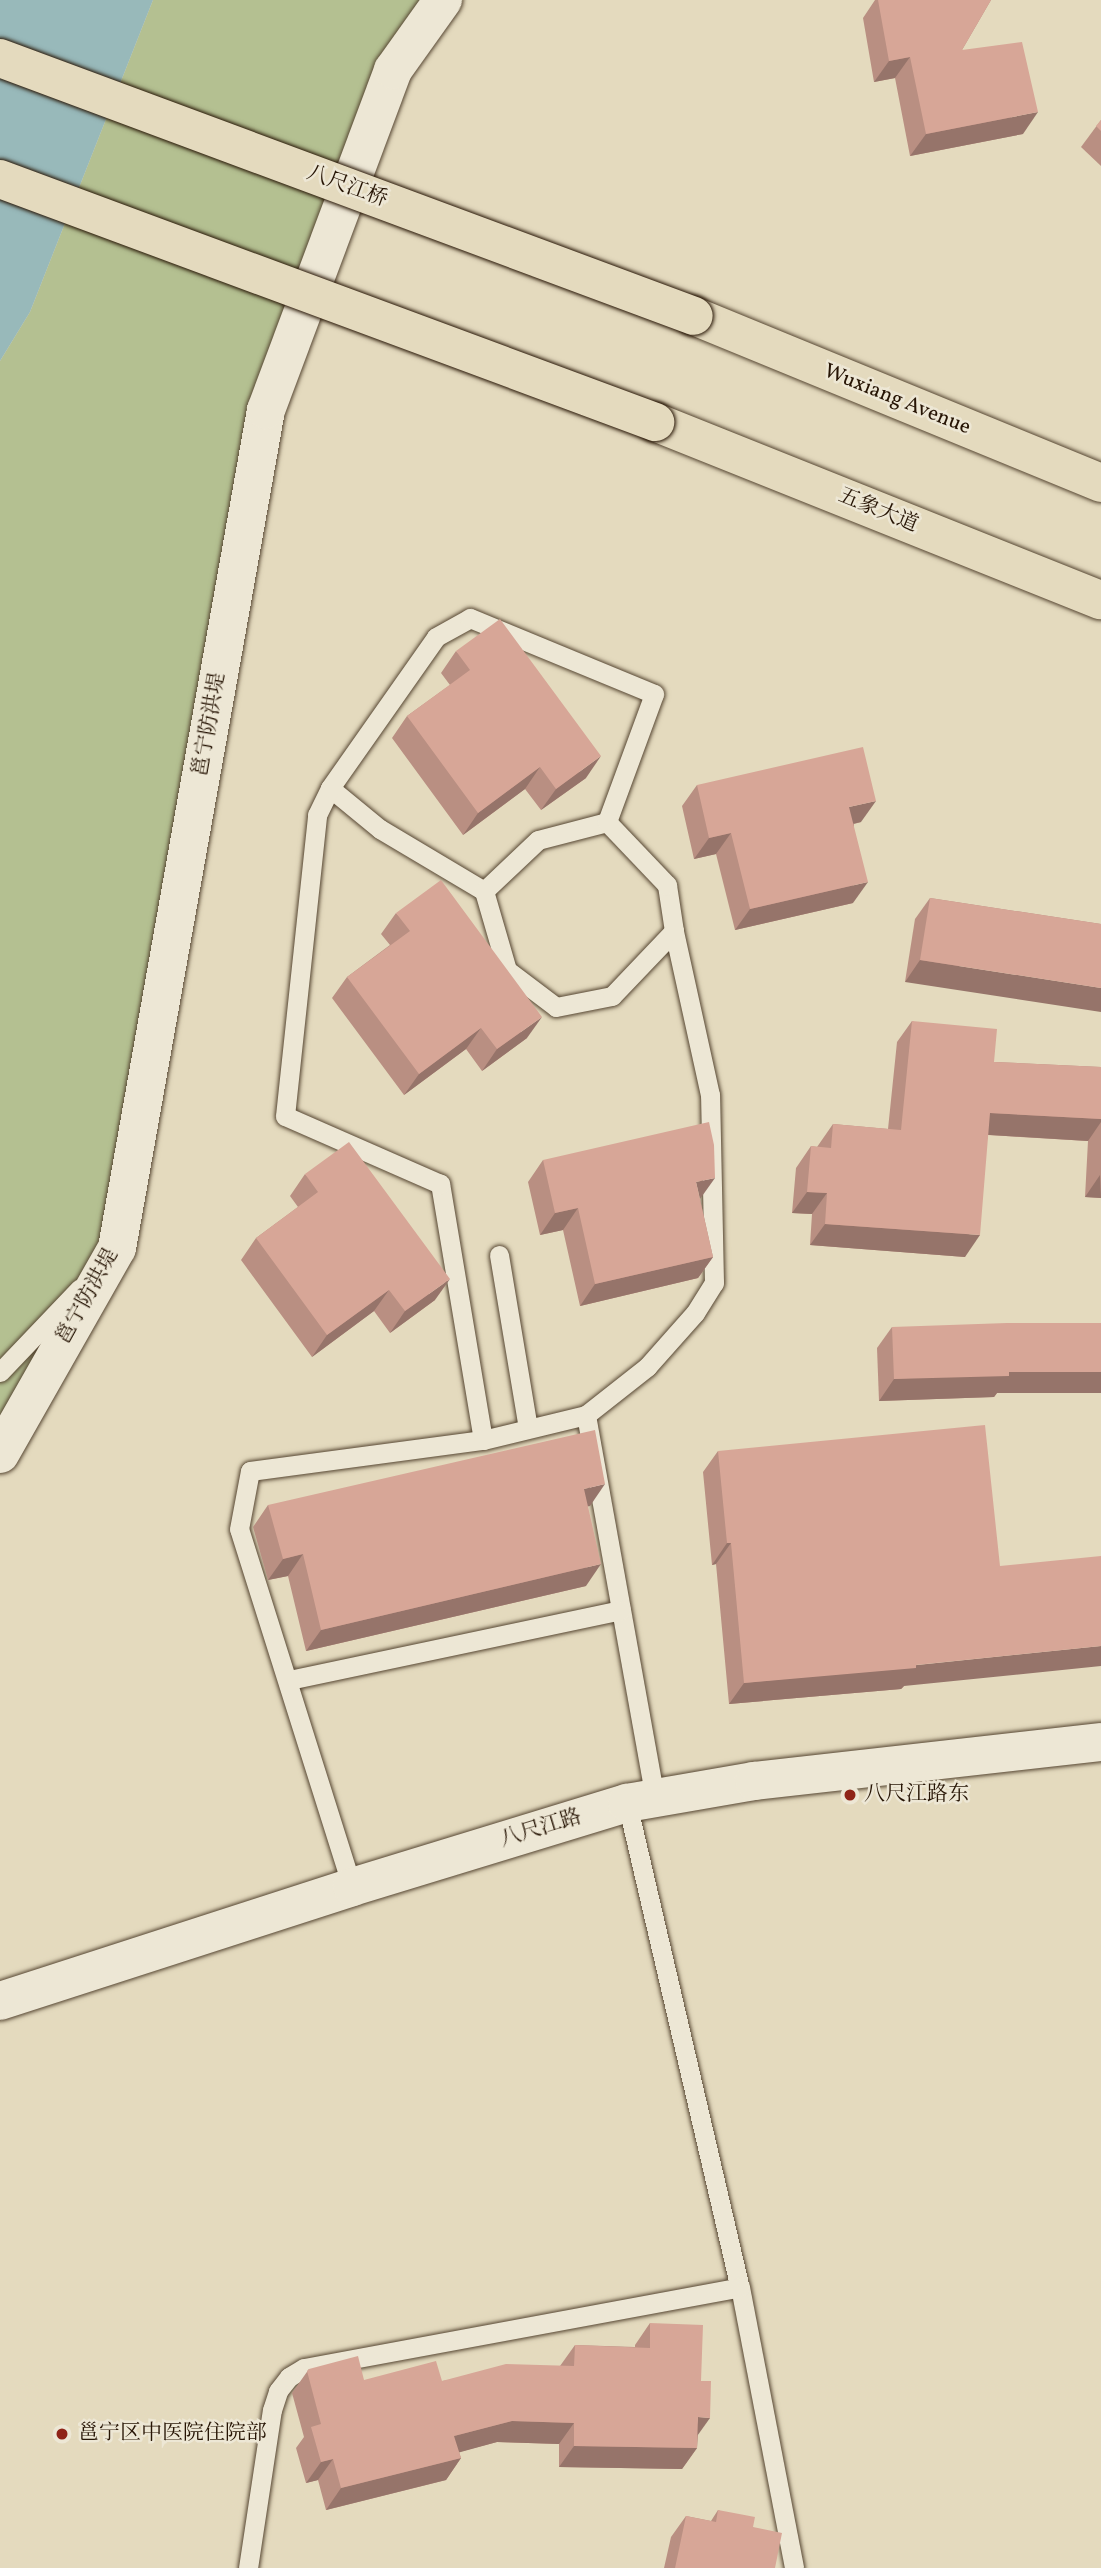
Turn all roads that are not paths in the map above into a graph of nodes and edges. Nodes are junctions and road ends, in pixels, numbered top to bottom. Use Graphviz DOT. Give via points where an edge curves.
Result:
graph roads {
  1 [pos="443,0"];
  2 [pos="0,58"];
  3 [pos="0,179"];
  4 [pos="694,316"];
  5 [pos="1101,483"];
  6 [pos="1101,600"];
  7 [pos="330,788"];
  8 [pos="607,822"];
  9 [pos="484,891"];
  10 [pos="674,931"];
  11 [pos="117,1248"];
  12 [pos="499,1255"];
  13 [pos="0,1372"];
  14 [pos="586,1415"];
  15 [pos="528,1428"];
  16 [pos="483,1440"];
  17 [pos="0,1454"];
  18 [pos="621,1610"];
  19 [pos="289,1680"];
  20 [pos="1101,1742"];
  21 [pos="641,1800"];
  22 [pos="352,1887"];
  23 [pos="0,2001"];
  24 [pos="740,2287"];
  25 [pos="248,2568"];
  26 [pos="794,2568"];
  1 -- 11 [label="street, 邕宁防洪堤" via="393,70 266,410"];
  2 -- 4 [label="main road, 八尺江桥, bridge"];
  3 -- 6 [label="main road, 五象大道, bridge" via="655,422"];
  4 -- 5 [label="main road, Wuxiang Avenue"];
  7 -- 8 [label="lane" via="436,637 470,618 654,694"];
  7 -- 9 [label="lane" via="380,829"];
  7 -- 16 [label="lane" via="317,815 285,1116 440,1184"];
  8 -- 9 [label="lane" via="538,840"];
  8 -- 10 [label="lane" via="667,885"];
  9 -- 10 [label="lane" via="508,970 556,1007 612,996"];
  10 -- 14 [label="lane" via="710,1095 713,1283 695,1313 647,1367"];
  11 -- 13 [label="lane"];
  11 -- 17 [label="street, 邕宁防洪堤"];
  12 -- 15 [label="lane"];
  14 -- 15 [label="lane"];
  14 -- 18 [label="lane"];
  15 -- 16 [label="lane"];
  16 -- 19 [label="lane" via="250,1471 239,1529"];
  18 -- 19 [label="lane"];
  18 -- 21 [label="lane"];
  19 -- 22 [label="lane"];
  20 -- 21 [label="street, 八尺江路" via="754,1781"];
  21 -- 22 [label="street, 八尺江路"];
  21 -- 24 [label="lane"];
  22 -- 23 [label="street, 八尺江路"];
  24 -- 25 [label="lane" via="304,2368 278,2391 272,2410"];
  24 -- 26 [label="lane"];
}
